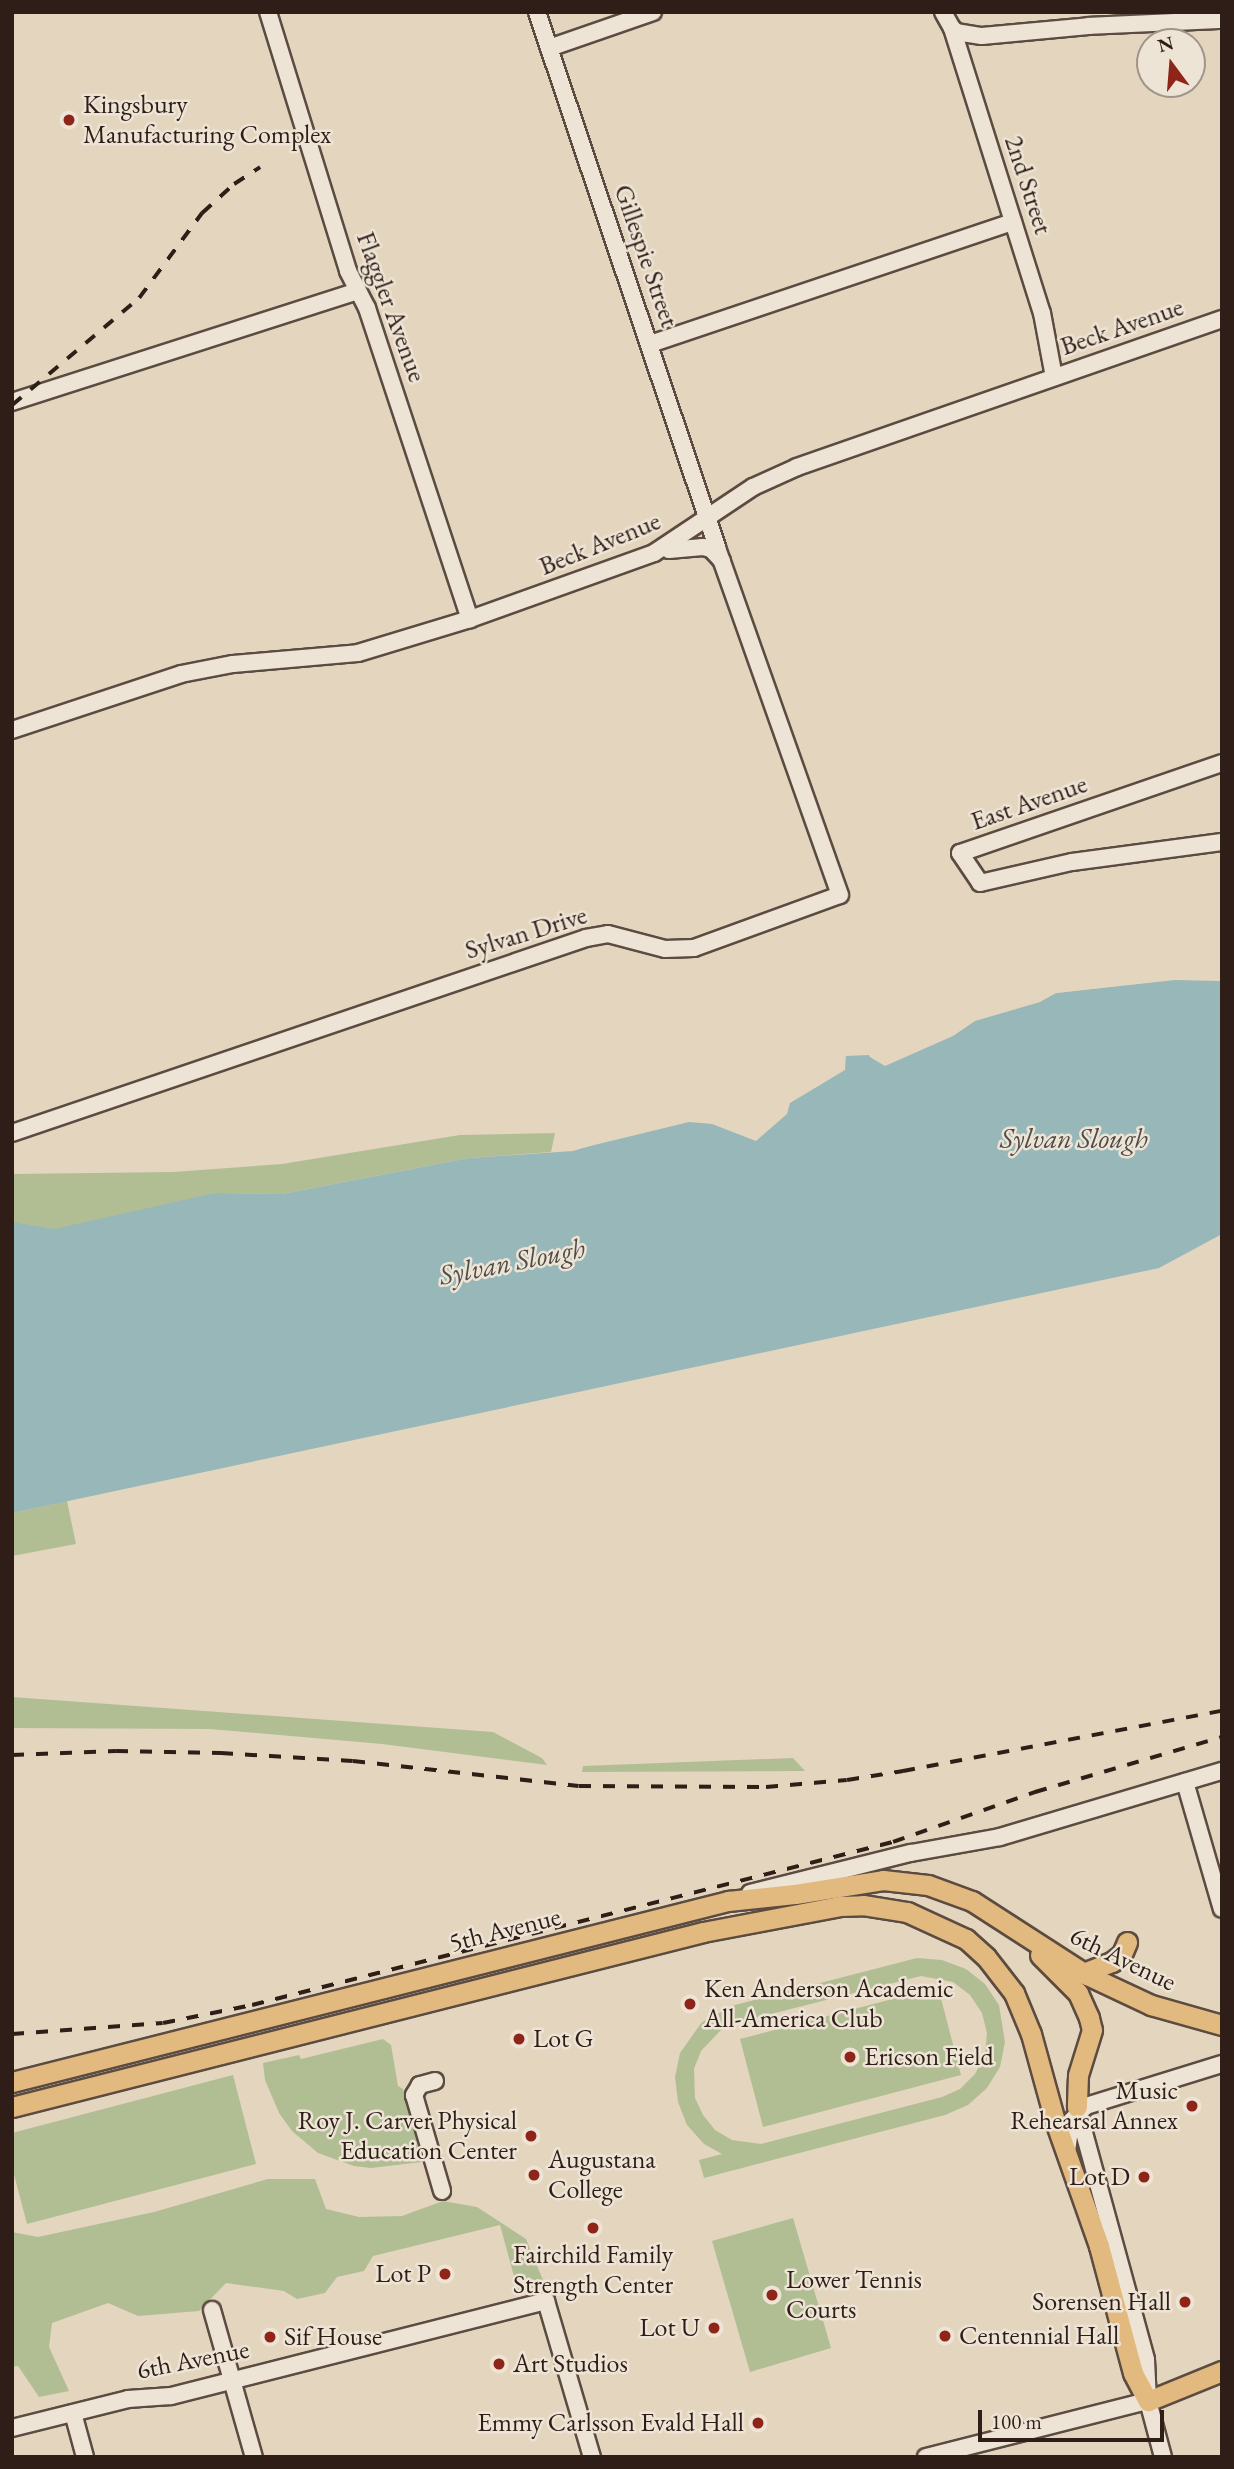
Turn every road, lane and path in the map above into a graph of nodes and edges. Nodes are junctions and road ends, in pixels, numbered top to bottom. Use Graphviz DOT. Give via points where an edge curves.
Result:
graph roads {
  1 [pos="268,12"];
  2 [pos="537,12"];
  3 [pos="653,12"];
  4 [pos="943,12"];
  5 [pos="1222,20"];
  6 [pos="952,28"];
  7 [pos="549,48"];
  8 [pos="1013,222"];
  9 [pos="358,291"];
  10 [pos="1222,319"];
  11 [pos="650,344"];
  12 [pos="1054,377"];
  13 [pos="12,402"];
  14 [pos="708,517"];
  15 [pos="650,555"];
  16 [pos="722,562"];
  17 [pos="470,619"];
  18 [pos="12,730"];
  19 [pos="1222,763"];
  20 [pos="1222,842"];
  21 [pos="12,1133"];
  22 [pos="1222,1771"];
  23 [pos="1185,1782"];
  24 [pos="728,1901"];
  25 [pos="1222,1909"];
  26 [pos="1010,1924"];
  27 [pos="1127,1942"];
  28 [pos="1083,1973"];
  29 [pos="1222,2025"];
  30 [pos="1222,2064"];
  31 [pos="435,2081"];
  32 [pos="12,2082"];
  33 [pos="12,2106"];
  34 [pos="1077,2110"];
  35 [pos="1067,2152"];
  36 [pos="442,2191"];
  37 [pos="212,2310"];
  38 [pos="1222,2371"];
  39 [pos="232,2380"];
  40 [pos="1147,2401"];
  41 [pos="73,2413"];
  42 [pos="12,2428"];
  43 [pos="85,2457"];
  44 [pos="254,2457"];
  45 [pos="592,2457"];
  46 [pos="926,2457"];
  47 [pos="1163,2457"];
  1 -- 9 [label="street, Flaggler Avenue"];
  2 -- 7 [label="street, Gillespie Street"];
  3 -- 7 [label="street"];
  4 -- 6 [label="street, 2nd Street"];
  5 -- 6 [label="street" via="982,36"];
  6 -- 8 [label="street, 2nd Street"];
  7 -- 11 [label="street, Gillespie Street"];
  8 -- 11 [label="street"];
  8 -- 12 [label="street, 2nd Street" via="1042,313"];
  9 -- 13 [label="street"];
  9 -- 17 [label="street, Flaggler Avenue"];
  10 -- 12 [label="street, Beck Avenue"];
  11 -- 14 [label="street, Gillespie Street"];
  12 -- 14 [label="street, Beck Avenue" via="776,475"];
  14 -- 15 [label="street, Beck Avenue"];
  14 -- 16 [label="street, Sylvan Drive"];
  15 -- 16 [label="street" via="694,545 711,549"];
  15 -- 17 [label="street, Beck Avenue"];
  16 -- 21 [label="street, Sylvan Drive" via="840,895 694,948 665,949 608,934 586,938"];
  17 -- 18 [label="street, Beck Avenue" via="358,653 191,671"];
  19 -- 20 [label="street, East Avenue" via="960,853 980,883 1072,862"];
  22 -- 23 [label="street"];
  23 -- 24 [label="street" via="1000,1837 785,1882"];
  23 -- 25 [label="street"];
  24 -- 26 [label="main road, 5th Avenue" via="905,1881 972,1901"];
  24 -- 32 [label="main road, 5th Avenue"];
  26 -- 28 [label="main road, 6th Avenue"];
  26 -- 34 [label="main road" via="1086,2005 1092,2030 1079,2075"];
  27 -- 28 [label="main road" via="1112,1962"];
  28 -- 29 [label="main road, 6th Avenue" via="1151,2004"];
  30 -- 34 [label="street"];
  31 -- 36 [label="street" via="420,2085 414,2095"];
  33 -- 35 [label="main road, 5th Avenue" via="670,1940 782,1916 863,1905 907,1912 966,1939 986,1957 1014,1993"];
  34 -- 35 [label="street" via="1068,2129"];
  34 -- 40 [label="street" via="1146,2360"];
  35 -- 40 [label="main road, 5th Avenue" via="1099,2246 1133,2373"];
  37 -- 39 [label="street"];
  38 -- 40 [label="main road"];
  39 -- 41 [label="street, 6th Avenue"];
  39 -- 44 [label="street"];
  39 -- 45 [label="street, 6th Avenue" via="546,2301"];
  40 -- 46 [label="street"];
  40 -- 47 [label="street"];
  41 -- 42 [label="street, 6th Avenue"];
  41 -- 43 [label="street"];
}
